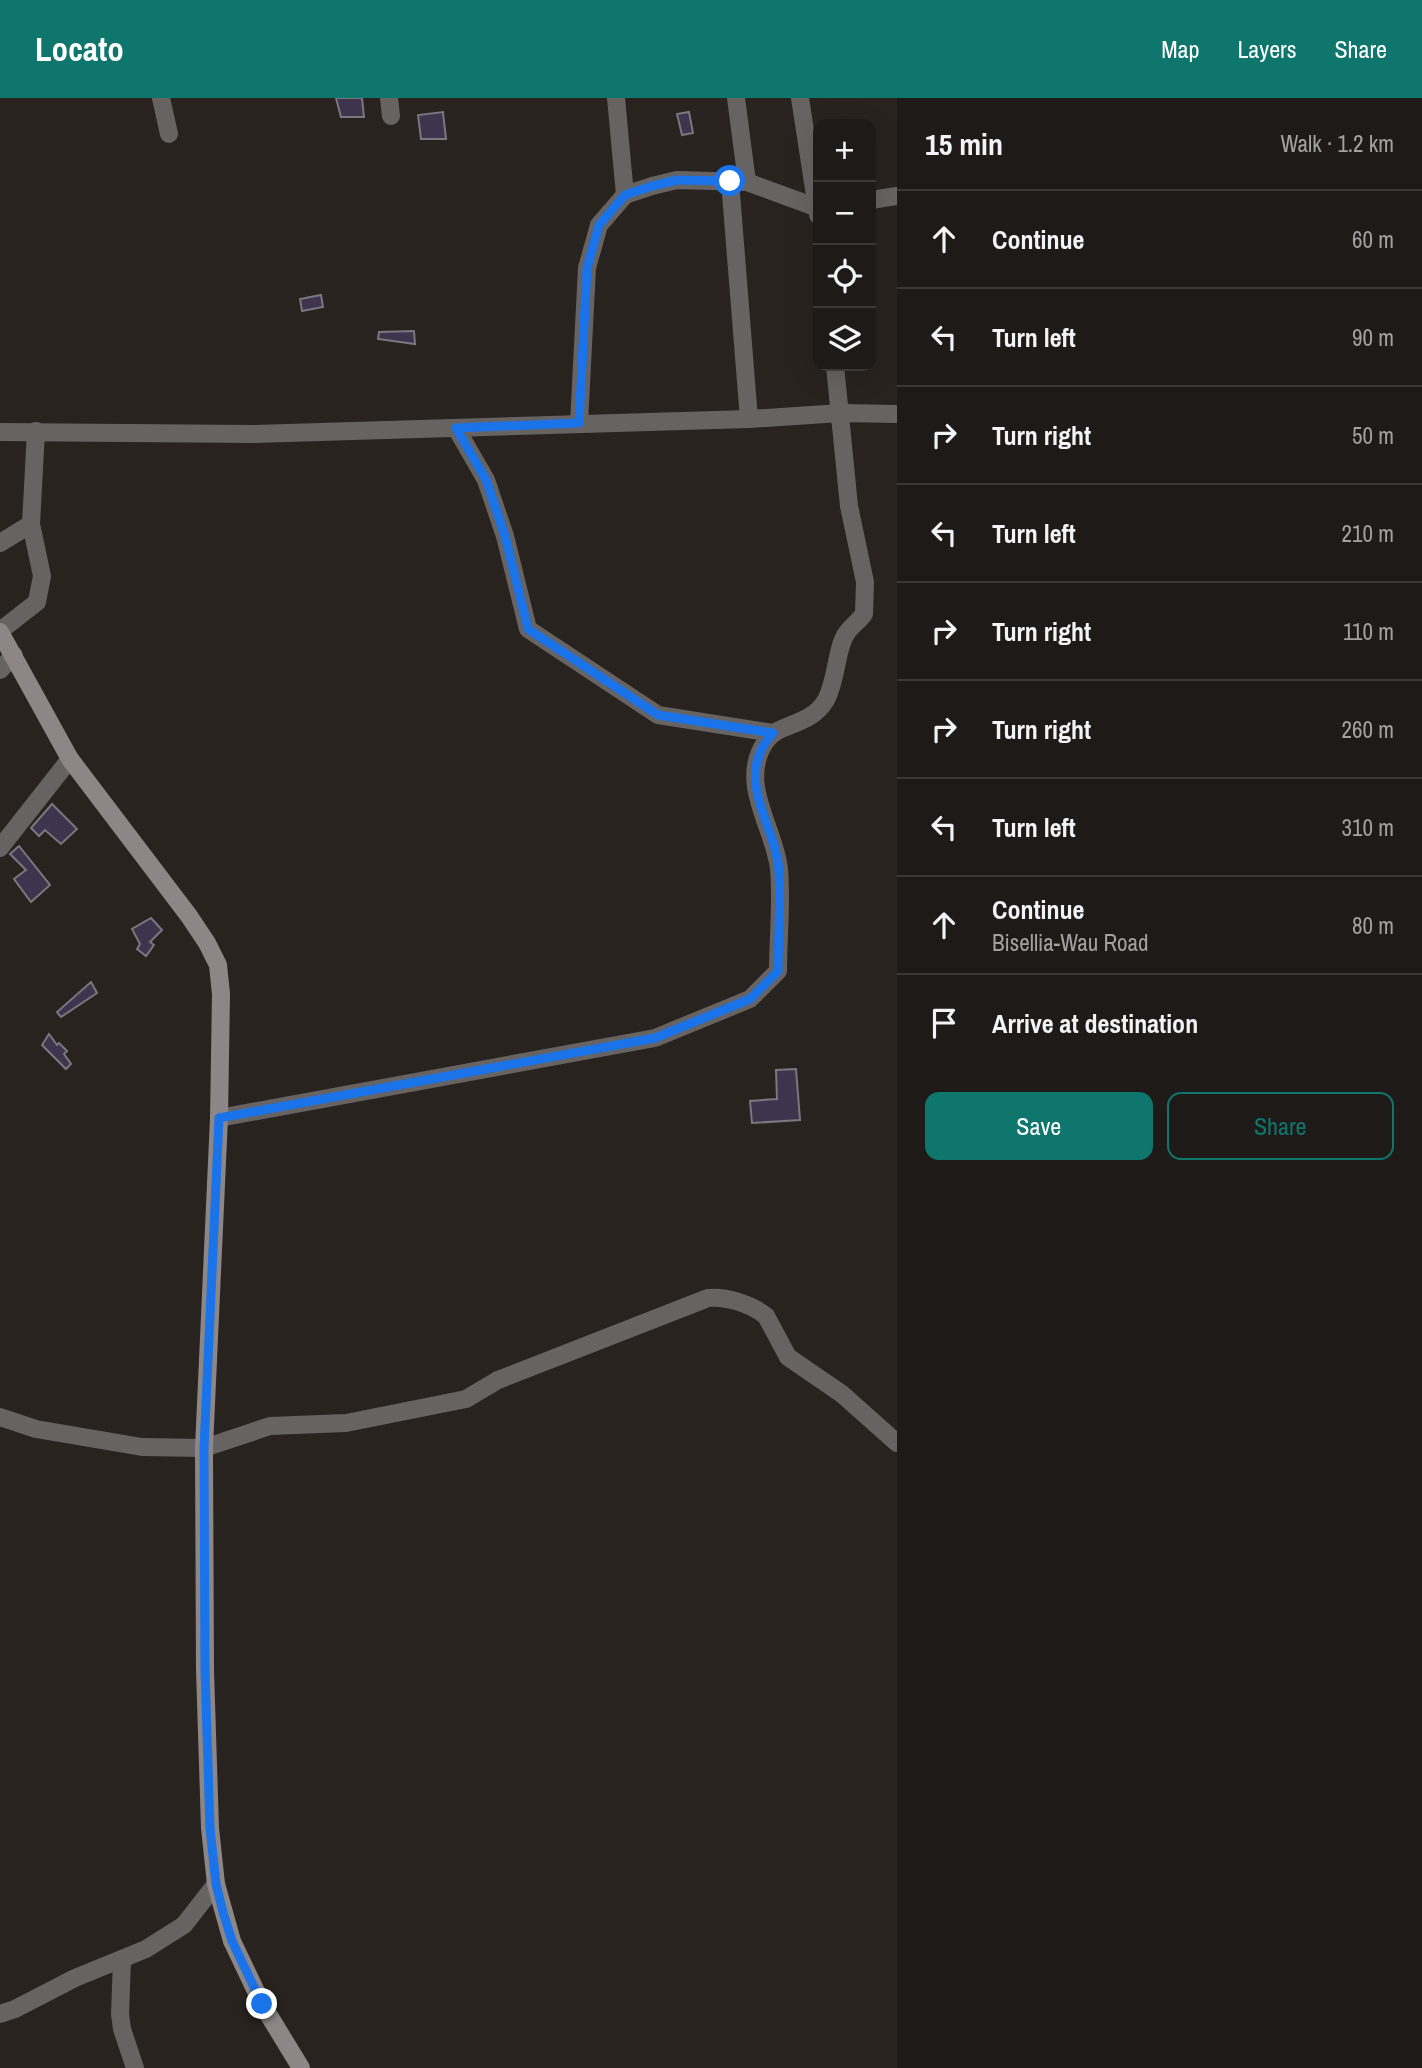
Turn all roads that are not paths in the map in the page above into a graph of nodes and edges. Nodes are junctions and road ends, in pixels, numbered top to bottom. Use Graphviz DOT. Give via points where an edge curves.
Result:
graph roads {
  1 [pos="161,98"];
  2 [pos="616,98"];
  3 [pos="736,98"];
  4 [pos="800,98"];
  5 [pos="169,134"];
  6 [pos="738,181"];
  7 [pos="814,182"];
  8 [pos="625,195"];
  9 [pos="897,197"];
  10 [pos="876,199"];
  11 [pos="813,207"];
  12 [pos="836,371"];
  13 [pos="841,413"];
  14 [pos="897,414"];
  15 [pos="749,419"];
  16 [pos="579,423"];
  17 [pos="456,428"];
  18 [pos="36,431"];
  19 [pos="0,432"];
  20 [pos="31,524"];
  21 [pos="0,543"];
  22 [pos="0,632"];
  23 [pos="14,655"];
  24 [pos="0,670"];
  25 [pos="773,733"];
  26 [pos="70,759"];
  27 [pos="0,848"];
  28 [pos="219,1118"];
  29 [pos="0,1417"];
  30 [pos="897,1443"];
  31 [pos="204,1448"];
  32 [pos="216,1884"];
  33 [pos="122,1960"];
  34 [pos="0,2014"];
  35 [pos="135,2068"];
  36 [pos="301,2068"];
  1 -- 5 [label="street"];
  2 -- 8 [label="street"];
  3 -- 6 [label="street"];
  4 -- 7 [label="street"];
  6 -- 8 [label="street" via="677,180"];
  6 -- 11 [label="street"];
  6 -- 15 [label="street"];
  8 -- 16 [label="street" via="599,225 587,268"];
  9 -- 10 [label="street"];
  12 -- 13 [label="street"];
  13 -- 14 [label="street"];
  13 -- 15 [label="street"];
  13 -- 25 [label="street" via="849,506 864,582 864,614 845,634 825,702 804,721"];
  15 -- 16 [label="street"];
  16 -- 17 [label="street"];
  17 -- 18 [label="street" via="253,434"];
  17 -- 25 [label="street" via="486,480 528,629 658,715"];
  18 -- 19 [label="street"];
  18 -- 20 [label="street"];
  20 -- 21 [label="street"];
  20 -- 22 [label="street" via="42,576 37,602"];
  22 -- 23 [label="main road"];
  23 -- 24 [label="street"];
  23 -- 26 [label="main road"];
  25 -- 28 [label="street" via="765,742 755,783 777,855 778,971 750,999 655,1038"];
  26 -- 27 [label="street"];
  26 -- 28 [label="main road" via="189,916 218,965"];
  28 -- 31 [label="main road"];
  29 -- 31 [label="street" via="36,1429 142,1447"];
  30 -- 31 [label="street" via="842,1394 788,1357 766,1315 721,1297 708,1298 498,1380 466,1399 346,1423 270,1426"];
  31 -- 32 [label="main road" via="205,1670"];
  32 -- 33 [label="street" via="184,1925"];
  32 -- 36 [label="main road" via="243,1966"];
  33 -- 34 [label="street"];
  33 -- 35 [label="street" via="120,2014"];
}
